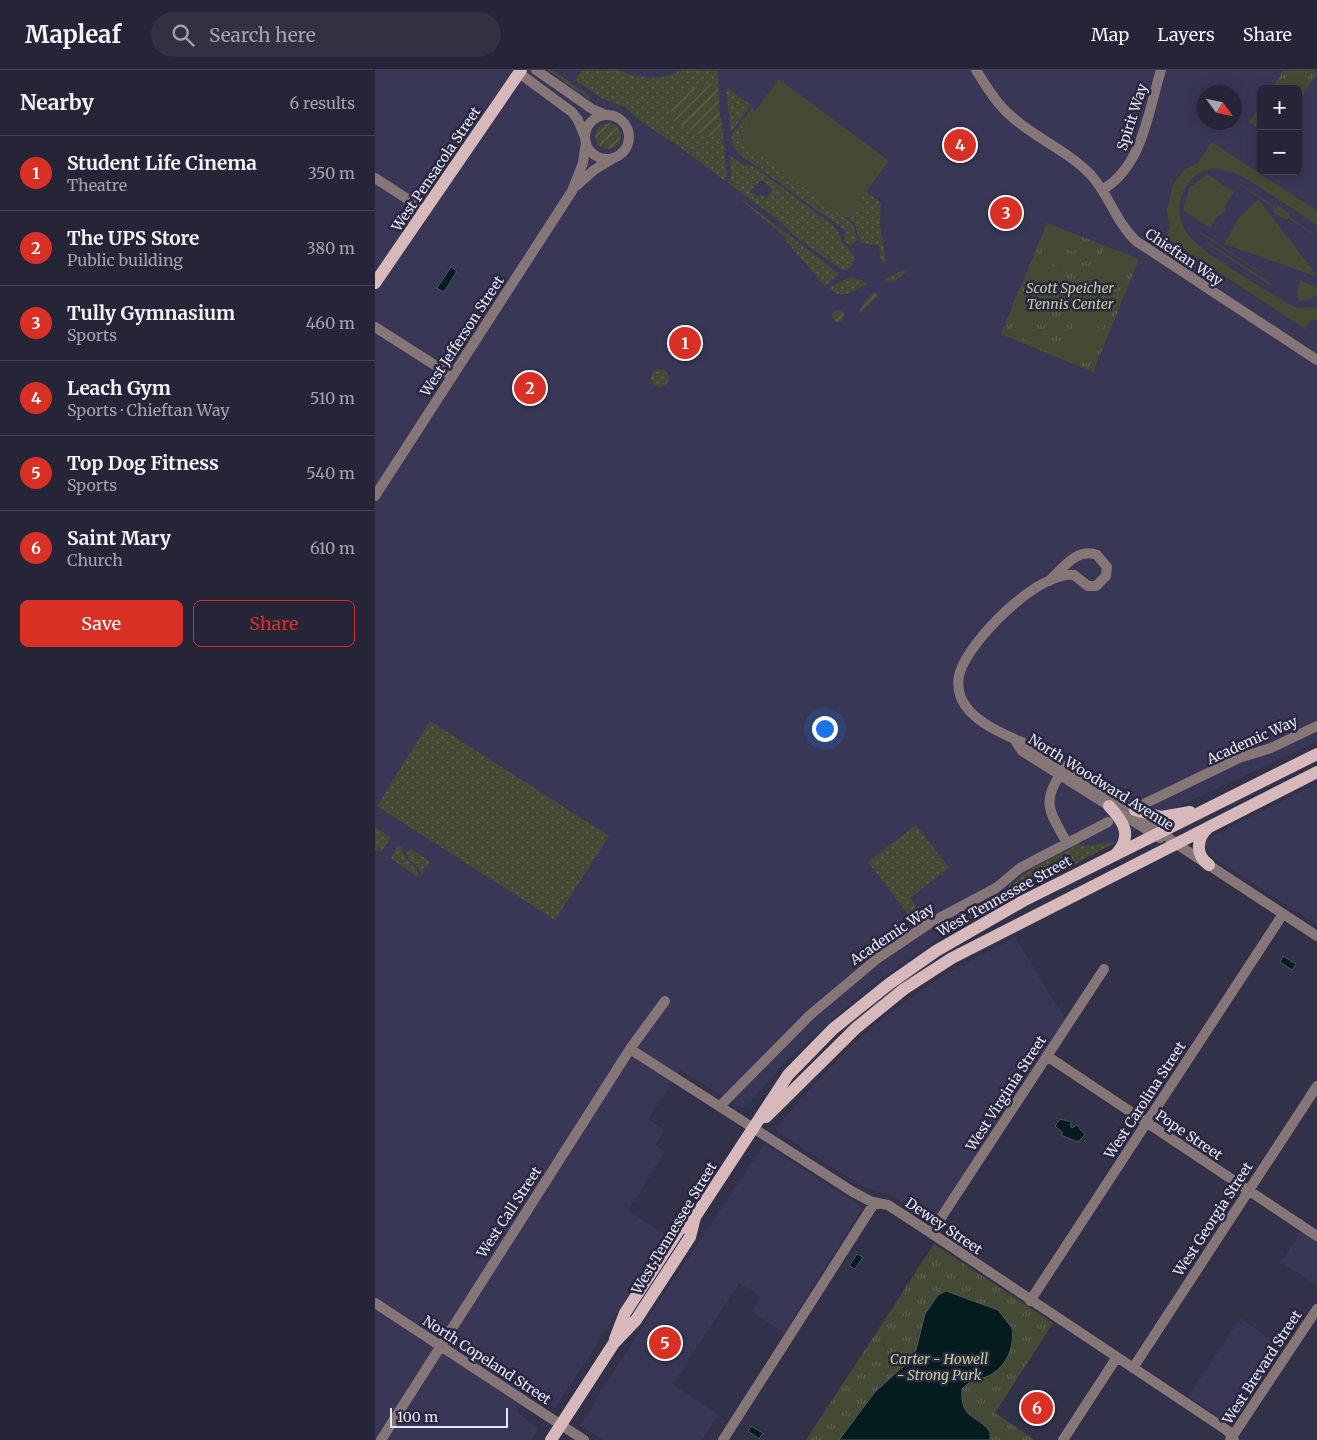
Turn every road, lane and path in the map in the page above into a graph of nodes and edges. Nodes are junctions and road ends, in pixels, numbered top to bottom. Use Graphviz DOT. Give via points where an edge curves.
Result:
graph roads {
  1 [pos="536,70"];
  2 [pos="976,70"];
  3 [pos="1161,70"];
  4 [pos="519,71"];
  5 [pos="606,115"];
  6 [pos="585,140"];
  7 [pos="614,157"];
  8 [pos="375,178"];
  9 [pos="1102,190"];
  10 [pos="572,191"];
  11 [pos="426,210"];
  12 [pos="375,284"];
  13 [pos="375,327"];
  14 [pos="1317,360"];
  15 [pos="452,376"];
  16 [pos="375,496"];
  17 [pos="1049,581"];
  18 [pos="1317,726"];
  19 [pos="1016,742"];
  20 [pos="1317,754"];
  21 [pos="1317,772"];
  22 [pos="1060,775"];
  23 [pos="1109,806"];
  24 [pos="1139,807"];
  25 [pos="1209,808"];
  26 [pos="1108,822"];
  27 [pos="1212,825"];
  28 [pos="1158,833"];
  29 [pos="1067,843"];
  30 [pos="1175,843"];
  31 [pos="1115,855"];
  32 [pos="1209,865"];
  33 [pos="1283,914"];
  34 [pos="1317,936"];
  35 [pos="1104,969"];
  36 [pos="665,1001"];
  37 [pos="630,1048"];
  38 [pos="1047,1056"];
  39 [pos="1317,1086"];
  40 [pos="720,1106"];
  41 [pos="1146,1122"];
  42 [pos="753,1129"];
  43 [pos="1249,1191"];
  44 [pos="875,1202"];
  45 [pos="931,1233"];
  46 [pos="1317,1236"];
  47 [pos="1030,1301"];
  48 [pos="375,1303"];
  49 [pos="1317,1309"];
  50 [pos="441,1346"];
  51 [pos="1117,1357"];
  52 [pos="1133,1368"];
  53 [pos="560,1425"];
  54 [pos="1232,1439"];
  55 [pos="381,1440"];
  56 [pos="551,1440"];
  57 [pos="583,1440"];
  58 [pos="723,1440"];
  59 [pos="1063,1440"];
  1 -- 5 [label="street"];
  2 -- 9 [label="street, Chieftan Way" via="1010,115 1084,169"];
  3 -- 9 [label="street, Spirit Way" via="1135,155 1118,179"];
  4 -- 6 [label="street" via="572,112"];
  4 -- 11 [label="main road, West Pensacola Street"];
  5 -- 6 [label="street" via="589,124"];
  5 -- 7 [label="street" via="619,118 629,132 627,146"];
  6 -- 7 [label="street" via="589,150 598,157"];
  6 -- 10 [label="street, West Jefferson Street" via="583,164"];
  7 -- 10 [label="street, West Jefferson Street"];
  8 -- 11 [label="street"];
  9 -- 14 [label="street, Chieftan Way" via="1121,225 1135,242"];
  10 -- 15 [label="street, West Jefferson Street"];
  11 -- 12 [label="main road, West Pensacola Street"];
  13 -- 15 [label="street"];
  15 -- 16 [label="street, West Jefferson Street"];
  17 -- 17 [label="street, North Woodward Avenue" via="1071,574 1088,586 1095,586 1104,580 1107,567 1097,555 1083,554"];
  17 -- 19 [label="street, North Woodward Avenue" via="1001,616 971,651 959,673 958,689 968,709"];
  18 -- 24 [label="street, Academic Way" via="1271,748 1239,758"];
  19 -- 22 [label="street, North Woodward Avenue" via="1022,751"];
  19 -- 24 [label="street, North Woodward Avenue" via="1035,749"];
  20 -- 25 [label="main road, West Tennessee Street"];
  21 -- 27 [label="main road, West Tennessee Street"];
  22 -- 23 [label="street, North Woodward Avenue"];
  22 -- 29 [label="street" via="1048,801"];
  23 -- 28 [label="street, North Woodward Avenue"];
  23 -- 31 [label="main road" via="1126,830 1124,843"];
  24 -- 25 [label="main road" via="1163,817"];
  24 -- 28 [label="street, North Woodward Avenue"];
  25 -- 28 [label="main road, West Tennessee Street"];
  26 -- 29 [label="street, Academic Way"];
  27 -- 30 [label="main road, West Tennessee Street"];
  27 -- 32 [label="main road" via="1199,840 1201,854"];
  28 -- 30 [label="street, North Woodward Avenue"];
  28 -- 31 [label="main road, West Tennessee Street"];
  29 -- 40 [label="street, Academic Way" via="1020,868 996,888 924,927 870,964 810,1015"];
  30 -- 32 [label="street, North Woodward Avenue"];
  30 -- 42 [label="main road, West Tennessee Street" via="965,950 916,981 851,1033"];
  31 -- 42 [label="main road, West Tennessee Street" via="960,936 877,993 802,1059 783,1081"];
  32 -- 33 [label="street, North Woodward Avenue"];
  33 -- 34 [label="street, North Woodward Avenue"];
  33 -- 41 [label="street, West Carolina Street"];
  35 -- 38 [label="street, West Virginia Street"];
  36 -- 37 [label="street, West Call Street"];
  37 -- 40 [label="street, Dewey Street"];
  37 -- 50 [label="street, West Call Street"];
  38 -- 41 [label="street, Pope Street"];
  38 -- 45 [label="street, West Virginia Street"];
  39 -- 43 [label="street, West Georgia Street"];
  40 -- 42 [label="street, Dewey Street"];
  41 -- 43 [label="street, Pope Street"];
  41 -- 47 [label="street, West Carolina Street"];
  42 -- 44 [label="street, Dewey Street"];
  42 -- 53 [label="main road, West Tennessee Street" via="695,1217 690,1237 637,1320 613,1343"];
  43 -- 46 [label="street, Pope Street"];
  43 -- 52 [label="street, West Georgia Street"];
  44 -- 45 [label="street, Dewey Street" via="888,1205"];
  44 -- 58 [label="street"];
  45 -- 47 [label="street, Dewey Street"];
  47 -- 51 [label="street, Dewey Street"];
  48 -- 50 [label="street, North Copeland Street"];
  49 -- 54 [label="street, West Brevard Street"];
  50 -- 53 [label="street, North Copeland Street"];
  50 -- 55 [label="street, West Call Street"];
  51 -- 52 [label="street, Dewey Street"];
  51 -- 59 [label="street"];
  52 -- 54 [label="street, Dewey Street" via="1228,1431"];
  53 -- 56 [label="main road, West Tennessee Street"];
  53 -- 57 [label="street, North Copeland Street"];
}
